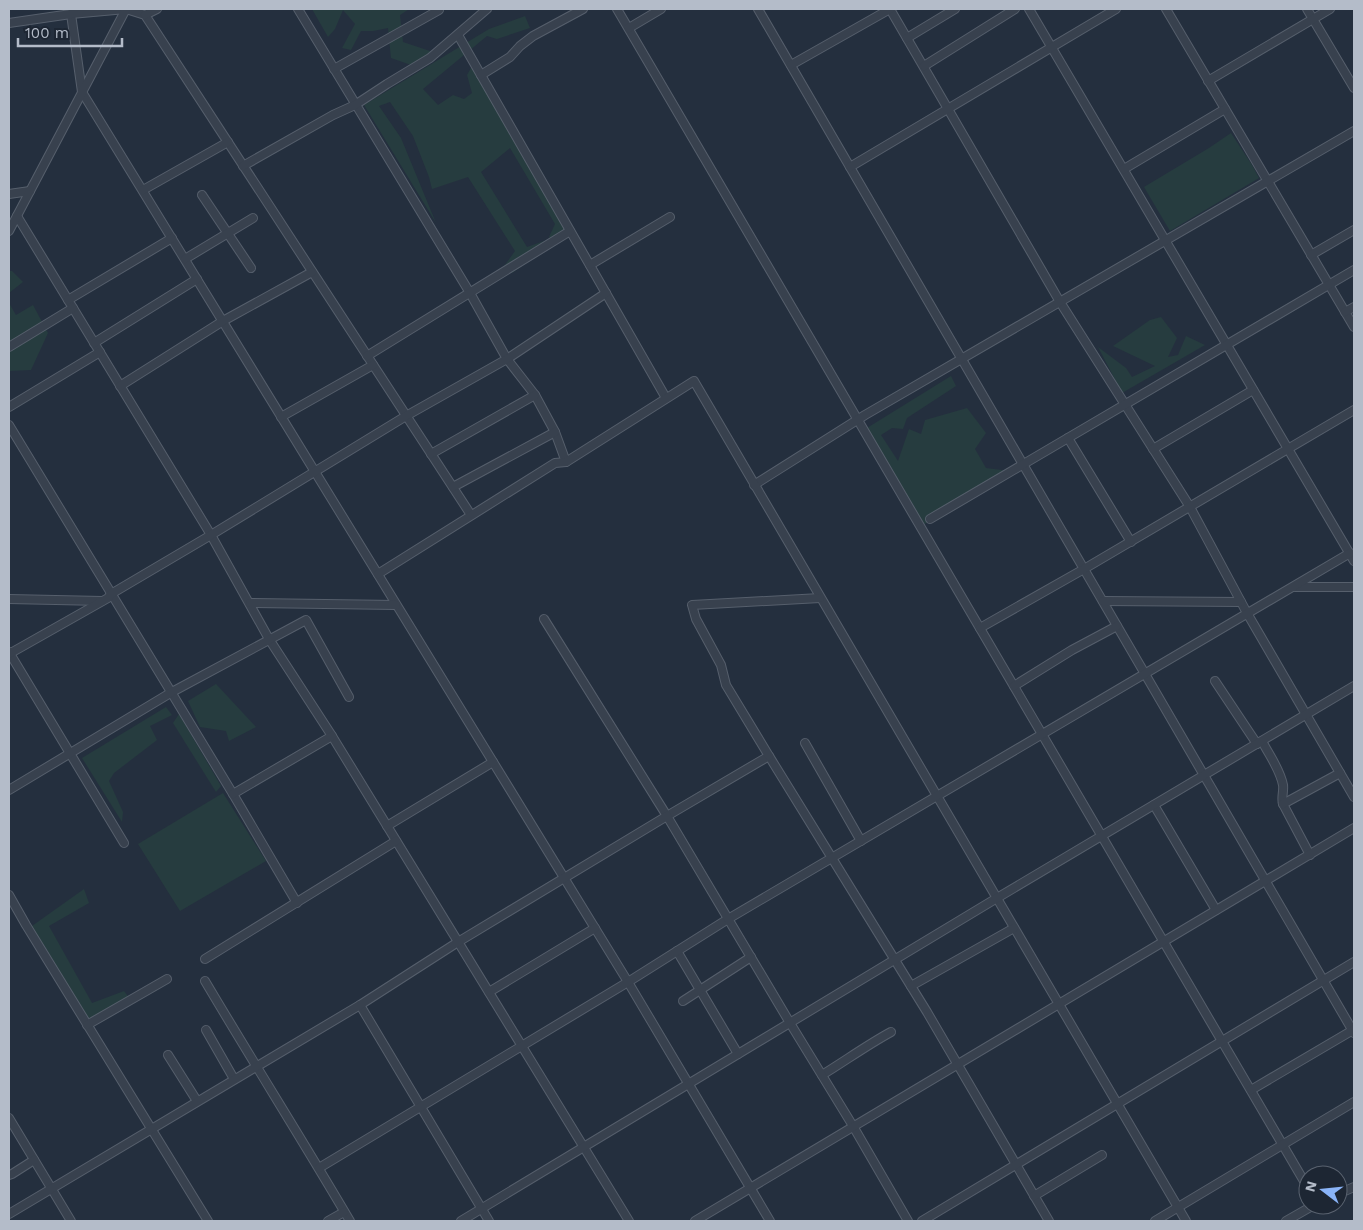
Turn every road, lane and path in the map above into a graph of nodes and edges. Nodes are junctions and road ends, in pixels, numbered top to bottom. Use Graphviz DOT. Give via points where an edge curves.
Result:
graph roads {
  1 [pos="126,9"];
  2 [pos="158,9"];
  3 [pos="298,9"];
  4 [pos="487,9"];
  5 [pos="583,9"];
  6 [pos="617,9"];
  7 [pos="661,9"];
  8 [pos="758,9"];
  9 [pos="890,9"];
  10 [pos="955,9"];
  11 [pos="1015,9"];
  12 [pos="1029,9"];
  13 [pos="1116,9"];
  14 [pos="1166,9"];
  15 [pos="1307,9"];
  16 [pos="1330,9"];
  17 [pos="439,10"];
  18 [pos="55,12"];
  19 [pos="71,14"];
  20 [pos="145,15"];
  21 [pos="1313,19"];
  22 [pos="9,23"];
  23 [pos="629,28"];
  24 [pos="458,35"];
  25 [pos="907,38"];
  26 [pos="1052,47"];
  27 [pos="791,65"];
  28 [pos="924,66"];
  29 [pos="334,69"];
  30 [pos="481,75"];
  31 [pos="1208,81"];
  32 [pos="1354,88"];
  33 [pos="82,92"];
  34 [pos="355,105"];
  35 [pos="948,109"];
  36 [pos="1225,109"];
  37 [pos="1354,131"];
  38 [pos="228,142"];
  39 [pos="243,166"];
  40 [pos="850,168"];
  41 [pos="1124,170"];
  42 [pos="1267,181"];
  43 [pos="143,190"];
  44 [pos="30,191"];
  45 [pos="9,194"];
  46 [pos="202,195"];
  47 [pos="17,216"];
  48 [pos="670,217"];
  49 [pos="253,218"];
  50 [pos="1354,230"];
  51 [pos="9,231"];
  52 [pos="570,231"];
  53 [pos="227,234"];
  54 [pos="172,238"];
  55 [pos="1165,240"];
  56 [pos="1311,255"];
  57 [pos="184,259"];
  58 [pos="590,265"];
  59 [pos="251,268"];
  60 [pos="1354,270"];
  61 [pos="312,272"];
  62 [pos="197,279"];
  63 [pos="1329,285"];
  64 [pos="470,293"];
  65 [pos="606,293"];
  66 [pos="68,300"];
  67 [pos="1060,302"];
  68 [pos="1354,307"];
  69 [pos="73,308"];
  70 [pos="1345,312"];
  71 [pos="223,321"];
  72 [pos="1354,327"];
  73 [pos="94,343"];
  74 [pos="1227,345"];
  75 [pos="9,347"];
  76 [pos="100,352"];
  77 [pos="367,356"];
  78 [pos="507,359"];
  79 [pos="962,360"];
  80 [pos="373,365"];
  81 [pos="120,386"];
  82 [pos="1253,390"];
  83 [pos="535,395"];
  84 [pos="666,398"];
  85 [pos="1125,404"];
  86 [pos="9,407"];
  87 [pos="1354,410"];
  88 [pos="406,416"];
  89 [pos="281,417"];
  90 [pos="858,420"];
  91 [pos="9,425"];
  92 [pos="556,432"];
  93 [pos="11,435"];
  94 [pos="1068,438"];
  95 [pos="1153,449"];
  96 [pos="1288,449"];
  97 [pos="431,454"];
  98 [pos="566,462"];
  99 [pos="1023,464"];
  100 [pos="315,471"];
  101 [pos="754,485"];
  102 [pos="453,487"];
  103 [pos="1190,507"];
  104 [pos="471,515"];
  105 [pos="930,519"];
  106 [pos="211,535"];
  107 [pos="1131,542"];
  108 [pos="1350,553"];
  109 [pos="1354,561"];
  110 [pos="1084,569"];
  111 [pos="378,574"];
  112 [pos="1292,586"];
  113 [pos="1354,587"];
  114 [pos="111,594"];
  115 [pos="820,598"];
  116 [pos="9,599"];
  117 [pos="104,601"];
  118 [pos="1103,601"];
  119 [pos="1241,602"];
  120 [pos="250,603"];
  121 [pos="396,605"];
  122 [pos="1247,613"];
  123 [pos="544,619"];
  124 [pos="1117,626"];
  125 [pos="980,628"];
  126 [pos="269,639"];
  127 [pos="9,653"];
  128 [pos="1145,673"];
  129 [pos="1216,681"];
  130 [pos="1014,686"];
  131 [pos="1354,686"];
  132 [pos="172,692"];
  133 [pos="349,697"];
  134 [pos="1306,714"];
  135 [pos="1042,734"];
  136 [pos="332,736"];
  137 [pos="805,743"];
  138 [pos="1259,743"];
  139 [pos="70,754"];
  140 [pos="769,756"];
  141 [pos="493,762"];
  142 [pos="1340,773"];
  143 [pos="1204,775"];
  144 [pos="9,790"];
  145 [pos="234,794"];
  146 [pos="937,796"];
  147 [pos="1354,797"];
  148 [pos="1283,804"];
  149 [pos="1154,805"];
  150 [pos="667,816"];
  151 [pos="387,826"];
  152 [pos="1354,828"];
  153 [pos="1102,836"];
  154 [pos="396,841"];
  155 [pos="861,841"];
  156 [pos="124,843"];
  157 [pos="1310,855"];
  158 [pos="832,858"];
  159 [pos="564,878"];
  160 [pos="1266,881"];
  161 [pos="9,895"];
  162 [pos="997,898"];
  163 [pos="297,903"];
  164 [pos="1216,910"];
  165 [pos="728,919"];
  166 [pos="595,928"];
  167 [pos="1014,928"];
  168 [pos="458,942"];
  169 [pos="1164,942"];
  170 [pos="677,952"];
  171 [pos="751,957"];
  172 [pos="205,959"];
  173 [pos="895,960"];
  174 [pos="1354,962"];
  175 [pos="167,979"];
  176 [pos="1324,980"];
  177 [pos="205,981"];
  178 [pos="628,982"];
  179 [pos="911,986"];
  180 [pos="700,990"];
  181 [pos="489,992"];
  182 [pos="683,1001"];
  183 [pos="1059,1004"];
  184 [pos="360,1005"];
  185 [pos="790,1023"];
  186 [pos="87,1025"];
  187 [pos="206,1030"];
  188 [pos="1354,1031"];
  189 [pos="891,1032"];
  190 [pos="1222,1041"];
  191 [pos="522,1046"];
  192 [pos="738,1054"];
  193 [pos="168,1055"];
  194 [pos="958,1064"];
  195 [pos="256,1066"];
  196 [pos="822,1075"];
  197 [pos="234,1079"];
  198 [pos="689,1084"];
  199 [pos="1251,1090"];
  200 [pos="197,1102"];
  201 [pos="1354,1102"];
  202 [pos="1117,1104"];
  203 [pos="421,1107"];
  204 [pos="9,1118"];
  205 [pos="854,1126"];
  206 [pos="151,1129"];
  207 [pos="1282,1145"];
  208 [pos="584,1147"];
  209 [pos="1102,1155"];
  210 [pos="34,1160"];
  211 [pos="1016,1164"];
  212 [pos="319,1168"];
  213 [pos="1298,1171"];
  214 [pos="9,1175"];
  215 [pos="51,1188"];
  216 [pos="750,1188"];
  217 [pos="1034,1196"];
  218 [pos="1178,1208"];
  219 [pos="482,1209"];
  220 [pos="344,1212"];
  221 [pos="9,1214"];
  222 [pos="1298,1214"];
  223 [pos="707,1218"];
  224 [pos="71,1221"];
  225 [pos="208,1221"];
  226 [pos="328,1221"];
  227 [pos="350,1221"];
  228 [pos="461,1221"];
  229 [pos="489,1221"];
  230 [pos="629,1221"];
  231 [pos="694,1221"];
  232 [pos="770,1221"];
  233 [pos="908,1221"];
  234 [pos="922,1221"];
  235 [pos="1049,1221"];
  236 [pos="1155,1221"];
  237 [pos="1186,1221"];
  238 [pos="1286,1221"];
  1 -- 19 [label="street"];
  1 -- 20 [label="street"];
  1 -- 33 [label="street"];
  2 -- 20 [label="street"];
  3 -- 29 [label="street"];
  4 -- 24 [label="street"];
  5 -- 30 [label="street" via="533,36 510,57"];
  6 -- 23 [label="street"];
  7 -- 23 [label="street"];
  8 -- 27 [label="street"];
  9 -- 25 [label="street"];
  9 -- 27 [label="street"];
  10 -- 25 [label="street"];
  11 -- 28 [label="street"];
  12 -- 26 [label="street"];
  13 -- 26 [label="street"];
  14 -- 31 [label="street"];
  15 -- 21 [label="street"];
  16 -- 21 [label="street"];
  17 -- 29 [label="street"];
  18 -- 19 [label="street"];
  18 -- 22 [label="street"];
  19 -- 33 [label="street"];
  20 -- 38 [label="street"];
  21 -- 31 [label="street"];
  21 -- 32 [label="street"];
  23 -- 90 [label="street"];
  24 -- 30 [label="street"];
  24 -- 34 [label="street" via="430,58"];
  25 -- 28 [label="street"];
  26 -- 35 [label="street"];
  26 -- 41 [label="street"];
  27 -- 40 [label="street"];
  28 -- 35 [label="street"];
  29 -- 34 [label="street"];
  30 -- 52 [label="street"];
  31 -- 36 [label="street"];
  33 -- 43 [label="street"];
  33 -- 44 [label="street"];
  34 -- 39 [label="street"];
  34 -- 64 [label="street"];
  35 -- 40 [label="street"];
  35 -- 67 [label="street"];
  36 -- 41 [label="street"];
  36 -- 42 [label="street"];
  37 -- 42 [label="street"];
  38 -- 39 [label="street"];
  38 -- 43 [label="street"];
  39 -- 61 [label="street"];
  40 -- 79 [label="street"];
  41 -- 55 [label="street"];
  42 -- 55 [label="street"];
  42 -- 56 [label="street"];
  43 -- 54 [label="street"];
  44 -- 45 [label="street"];
  44 -- 47 [label="street"];
  46 -- 53 [label="street"];
  47 -- 51 [label="street"];
  47 -- 66 [label="street"];
  48 -- 58 [label="street"];
  49 -- 53 [label="street"];
  50 -- 56 [label="street"];
  52 -- 58 [label="street"];
  52 -- 64 [label="street"];
  53 -- 57 [label="street"];
  53 -- 59 [label="street"];
  54 -- 57 [label="street"];
  54 -- 66 [label="street"];
  55 -- 67 [label="street"];
  55 -- 74 [label="street"];
  56 -- 63 [label="street"];
  57 -- 62 [label="street"];
  58 -- 65 [label="street"];
  60 -- 63 [label="street"];
  61 -- 71 [label="street"];
  61 -- 77 [label="street"];
  62 -- 71 [label="street"];
  62 -- 73 [label="street"];
  63 -- 70 [label="street"];
  63 -- 74 [label="street"];
  64 -- 77 [label="street"];
  64 -- 78 [label="street"];
  65 -- 78 [label="street"];
  65 -- 84 [label="street"];
  66 -- 69 [label="street"];
  67 -- 79 [label="street"];
  67 -- 85 [label="street"];
  68 -- 70 [label="street"];
  69 -- 73 [label="street"];
  69 -- 75 [label="street"];
  70 -- 72 [label="street"];
  71 -- 81 [label="street"];
  71 -- 89 [label="street"];
  73 -- 76 [label="street"];
  74 -- 82 [label="street"];
  74 -- 85 [label="street"];
  76 -- 81 [label="street"];
  76 -- 86 [label="street"];
  77 -- 80 [label="street"];
  78 -- 83 [label="street"];
  78 -- 88 [label="street"];
  79 -- 90 [label="street"];
  79 -- 99 [label="street"];
  80 -- 88 [label="street"];
  80 -- 89 [label="street"];
  81 -- 106 [label="street"];
  82 -- 95 [label="street"];
  82 -- 96 [label="street"];
  83 -- 92 [label="street"];
  83 -- 97 [label="street"];
  84 -- 98 [label="street"];
  84 -- 101 [label="street" via="694,381"];
  85 -- 94 [label="street"];
  85 -- 95 [label="street"];
  87 -- 96 [label="street"];
  88 -- 97 [label="street"];
  88 -- 100 [label="street"];
  89 -- 100 [label="street"];
  90 -- 101 [label="street"];
  90 -- 125 [label="street"];
  91 -- 93 [label="street"];
  92 -- 98 [label="street"];
  92 -- 102 [label="street"];
  93 -- 114 [label="street"];
  94 -- 99 [label="street"];
  94 -- 107 [label="street"];
  95 -- 103 [label="street"];
  96 -- 103 [label="street"];
  96 -- 108 [label="street"];
  97 -- 102 [label="street"];
  98 -- 104 [label="street" via="555,463"];
  99 -- 105 [label="street"];
  99 -- 110 [label="street"];
  100 -- 106 [label="street"];
  100 -- 111 [label="street"];
  101 -- 115 [label="street"];
  102 -- 104 [label="street"];
  103 -- 107 [label="street"];
  103 -- 119 [label="street"];
  104 -- 111 [label="street"];
  106 -- 114 [label="street"];
  106 -- 120 [label="street"];
  107 -- 110 [label="street"];
  108 -- 109 [label="street"];
  108 -- 112 [label="street"];
  110 -- 118 [label="street"];
  110 -- 125 [label="street"];
  111 -- 121 [label="street"];
  112 -- 113 [label="street"];
  112 -- 122 [label="street"];
  114 -- 117 [label="street"];
  114 -- 132 [label="street"];
  115 -- 140 [label="street" via="692,604 696,619 721,665 726,685"];
  115 -- 146 [label="street"];
  116 -- 117 [label="street"];
  117 -- 127 [label="street"];
  118 -- 119 [label="street"];
  118 -- 124 [label="street"];
  119 -- 122 [label="street"];
  120 -- 121 [label="street"];
  120 -- 126 [label="street"];
  121 -- 141 [label="street"];
  122 -- 128 [label="street"];
  122 -- 134 [label="street"];
  123 -- 150 [label="street"];
  124 -- 128 [label="street"];
  124 -- 130 [label="street"];
  125 -- 130 [label="street"];
  126 -- 132 [label="street"];
  126 -- 133 [label="street" via="306,620"];
  126 -- 136 [label="street"];
  127 -- 139 [label="street"];
  128 -- 135 [label="street"];
  128 -- 143 [label="street"];
  129 -- 138 [label="street"];
  130 -- 135 [label="street"];
  131 -- 134 [label="street"];
  132 -- 139 [label="street"];
  132 -- 145 [label="street"];
  134 -- 138 [label="street"];
  134 -- 142 [label="street"];
  135 -- 146 [label="street"];
  135 -- 153 [label="street"];
  136 -- 145 [label="street"];
  136 -- 151 [label="street"];
  137 -- 155 [label="street"];
  138 -- 143 [label="street"];
  138 -- 148 [label="street" via="1278,770"];
  139 -- 144 [label="street"];
  139 -- 156 [label="street"];
  140 -- 150 [label="street"];
  140 -- 158 [label="street"];
  141 -- 151 [label="street"];
  141 -- 159 [label="street"];
  142 -- 147 [label="street"];
  142 -- 148 [label="street"];
  143 -- 149 [label="street"];
  143 -- 160 [label="street"];
  145 -- 163 [label="street"];
  146 -- 155 [label="street"];
  146 -- 162 [label="street"];
  148 -- 157 [label="street"];
  149 -- 153 [label="street"];
  149 -- 164 [label="street"];
  150 -- 159 [label="street"];
  150 -- 165 [label="street"];
  151 -- 154 [label="street"];
  152 -- 157 [label="street"];
  153 -- 162 [label="street"];
  153 -- 169 [label="street"];
  154 -- 163 [label="street"];
  154 -- 168 [label="street"];
  155 -- 158 [label="street"];
  157 -- 160 [label="street"];
  158 -- 165 [label="street"];
  158 -- 173 [label="street"];
  159 -- 166 [label="street"];
  159 -- 168 [label="street"];
  160 -- 164 [label="street"];
  160 -- 176 [label="street"];
  161 -- 186 [label="street"];
  162 -- 167 [label="street"];
  162 -- 173 [label="street"];
  163 -- 172 [label="street"];
  164 -- 169 [label="street"];
  165 -- 170 [label="street"];
  165 -- 171 [label="street"];
  166 -- 178 [label="street"];
  166 -- 181 [label="street"];
  167 -- 179 [label="street"];
  167 -- 183 [label="street"];
  168 -- 181 [label="street"];
  168 -- 184 [label="street"];
  169 -- 183 [label="street"];
  169 -- 190 [label="street"];
  170 -- 178 [label="street"];
  170 -- 180 [label="street"];
  171 -- 180 [label="street"];
  171 -- 185 [label="street"];
  173 -- 179 [label="street"];
  173 -- 185 [label="street"];
  174 -- 176 [label="street"];
  175 -- 186 [label="street"];
  176 -- 188 [label="street"];
  176 -- 190 [label="street"];
  177 -- 195 [label="street"];
  178 -- 191 [label="street"];
  178 -- 198 [label="street"];
  179 -- 194 [label="street"];
  180 -- 182 [label="street"];
  180 -- 192 [label="street"];
  181 -- 191 [label="street"];
  183 -- 194 [label="street"];
  183 -- 202 [label="street"];
  184 -- 195 [label="street"];
  184 -- 203 [label="street"];
  185 -- 192 [label="street"];
  185 -- 196 [label="street"];
  186 -- 206 [label="street"];
  187 -- 197 [label="street"];
  188 -- 199 [label="street"];
  189 -- 196 [label="street"];
  190 -- 199 [label="street"];
  190 -- 202 [label="street"];
  191 -- 203 [label="street"];
  191 -- 208 [label="street"];
  192 -- 198 [label="street"];
  193 -- 200 [label="street"];
  194 -- 205 [label="street"];
  194 -- 211 [label="street"];
  195 -- 197 [label="street"];
  195 -- 212 [label="street"];
  196 -- 205 [label="street"];
  197 -- 200 [label="street"];
  198 -- 208 [label="street"];
  198 -- 216 [label="street"];
  199 -- 207 [label="street"];
  200 -- 206 [label="street"];
  201 -- 207 [label="street"];
  202 -- 211 [label="street"];
  202 -- 218 [label="street"];
  203 -- 212 [label="street"];
  203 -- 219 [label="street"];
  204 -- 210 [label="street"];
  205 -- 216 [label="street"];
  205 -- 233 [label="street"];
  206 -- 215 [label="street"];
  206 -- 225 [label="street"];
  207 -- 213 [label="street"];
  207 -- 218 [label="street"];
  208 -- 219 [label="street"];
  208 -- 230 [label="street"];
  209 -- 217 [label="street"];
  210 -- 214 [label="street"];
  210 -- 215 [label="street"];
  211 -- 217 [label="street"];
  211 -- 234 [label="street"];
  212 -- 220 [label="street"];
  215 -- 221 [label="street"];
  215 -- 224 [label="street"];
  216 -- 223 [label="street"];
  216 -- 232 [label="street"];
  217 -- 235 [label="street"];
  218 -- 236 [label="street"];
  218 -- 237 [label="street"];
  219 -- 228 [label="street"];
  219 -- 229 [label="street"];
  220 -- 226 [label="street"];
  220 -- 227 [label="street"];
  222 -- 238 [label="street"];
  223 -- 231 [label="street"];
}
